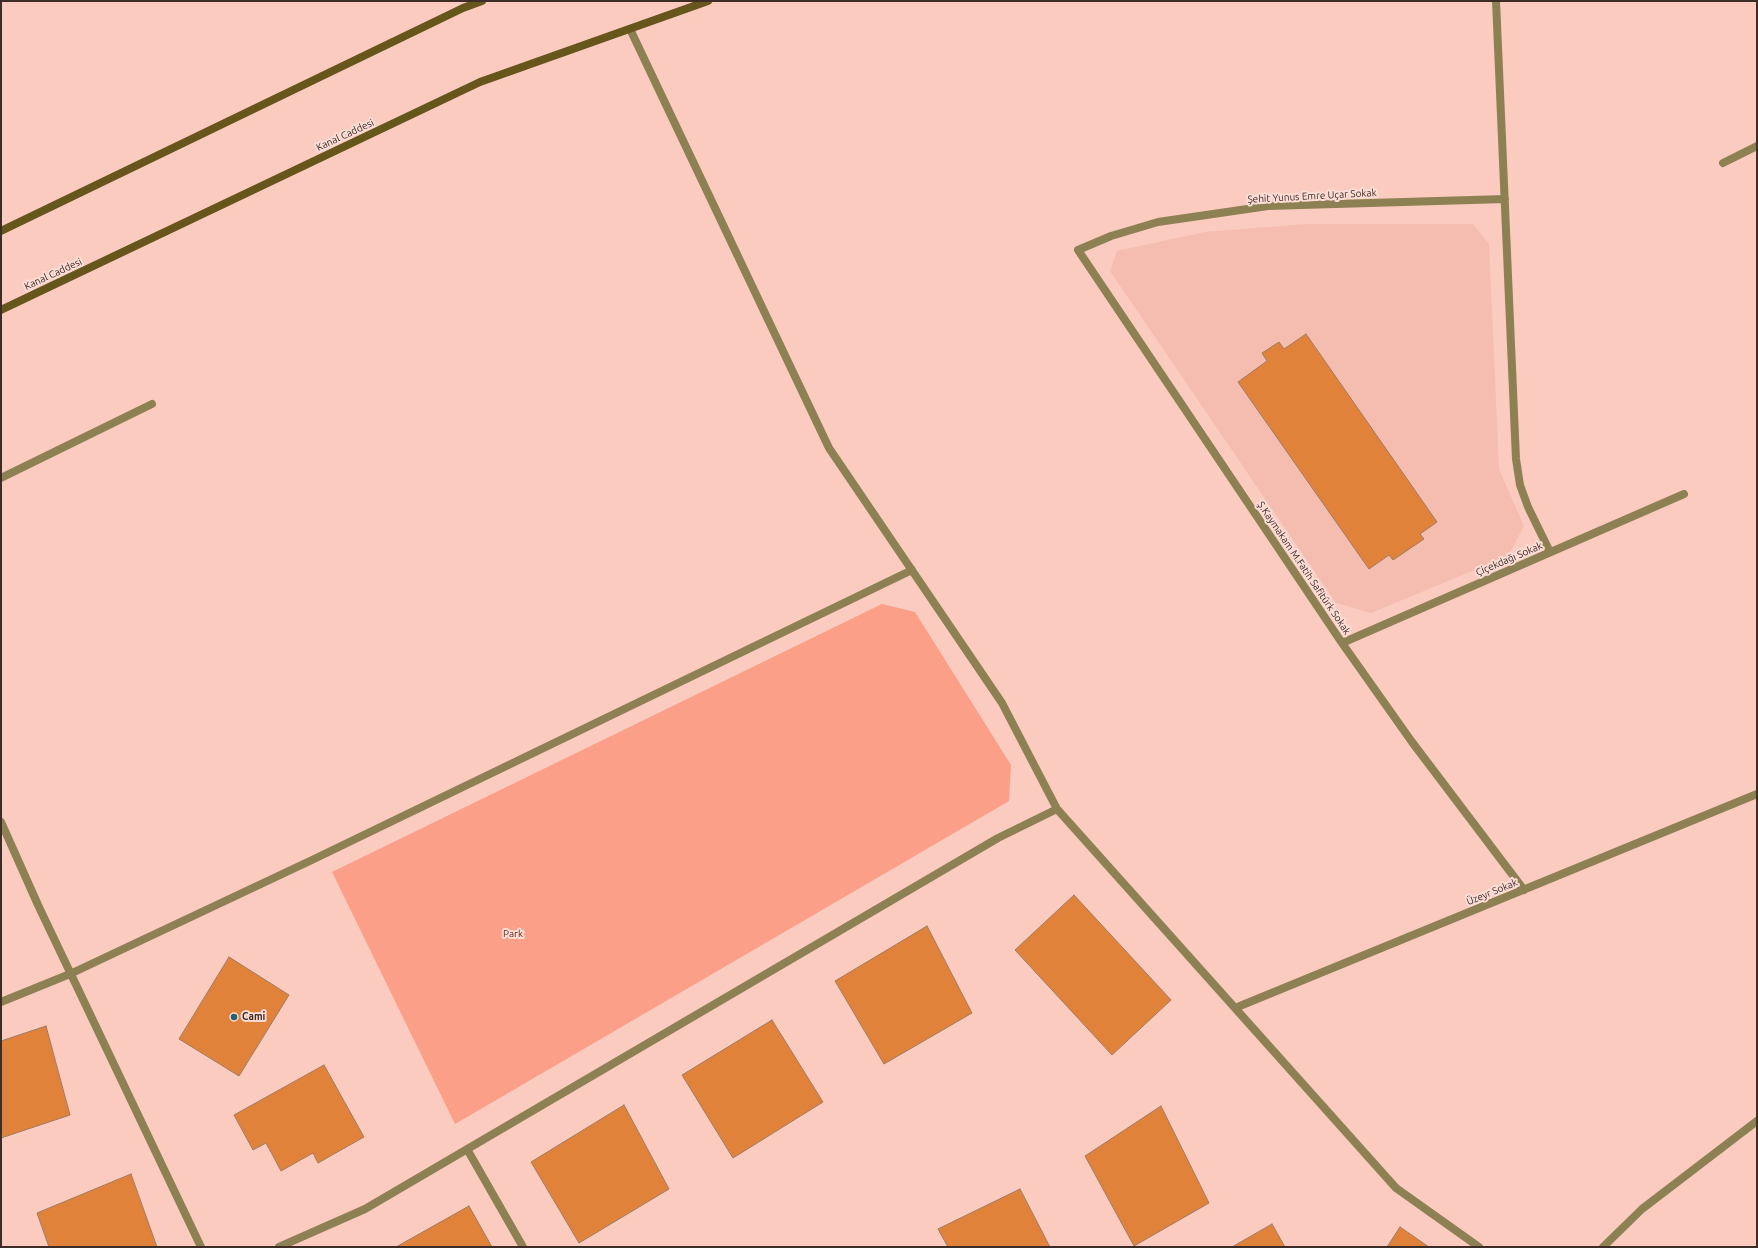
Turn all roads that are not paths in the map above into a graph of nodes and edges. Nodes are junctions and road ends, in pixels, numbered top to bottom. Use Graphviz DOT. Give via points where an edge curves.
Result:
graph roads {
  1 [pos="482,1"];
  2 [pos="708,1"];
  3 [pos="1496,1"];
  4 [pos="630,29"];
  5 [pos="1757,146"];
  6 [pos="1723,163"];
  7 [pos="1505,199"];
  8 [pos="1,231"];
  9 [pos="1078,250"];
  10 [pos="1,310"];
  11 [pos="152,404"];
  12 [pos="1,478"];
  13 [pos="1684,494"];
  14 [pos="1550,552"];
  15 [pos="912,570"];
  16 [pos="1342,643"];
  17 [pos="1757,794"];
  18 [pos="1057,809"];
  19 [pos="1,822"];
  20 [pos="1524,890"];
  21 [pos="70,974"];
  22 [pos="1,1002"];
  23 [pos="1235,1008"];
  24 [pos="1757,1121"];
  25 [pos="467,1149"];
  26 [pos="201,1247"];
  27 [pos="279,1247"];
  28 [pos="523,1247"];
  29 [pos="1479,1247"];
  30 [pos="1603,1247"];
  1 -- 8 [label="main road" via="462,8"];
  2 -- 4 [label="main road, Kanal Caddesi"];
  3 -- 7 [label="street"];
  4 -- 10 [label="main road, Kanal Caddesi" via="480,82"];
  4 -- 15 [label="street" via="829,448"];
  5 -- 6 [label="street"];
  7 -- 9 [label="street, Şehit Yunus Emre Uçar Sokak" via="1268,206 1158,222 1110,236"];
  7 -- 14 [label="street" via="1516,459 1520,485"];
  9 -- 16 [label="street, Ş.Kaymakam M.Fatih Safitürk Sokak"];
  11 -- 12 [label="street"];
  13 -- 14 [label="street, Çiçekdağı Sokak"];
  14 -- 16 [label="street, Çiçekdağı Sokak"];
  15 -- 18 [label="street" via="1002,703"];
  15 -- 21 [label="street"];
  16 -- 20 [label="street, Ş.Kaymakam M.Fatih Safitürk Sokak" via="1412,742"];
  17 -- 20 [label="street, Üzeyr Sokak"];
  18 -- 23 [label="street"];
  18 -- 25 [label="street" via="998,838"];
  19 -- 21 [label="street"];
  20 -- 23 [label="street, Üzeyr Sokak"];
  21 -- 22 [label="street"];
  21 -- 26 [label="street"];
  23 -- 29 [label="street" via="1396,1188"];
  24 -- 30 [label="street" via="1642,1209"];
  25 -- 27 [label="street" via="365,1208"];
  25 -- 28 [label="street"];
}
